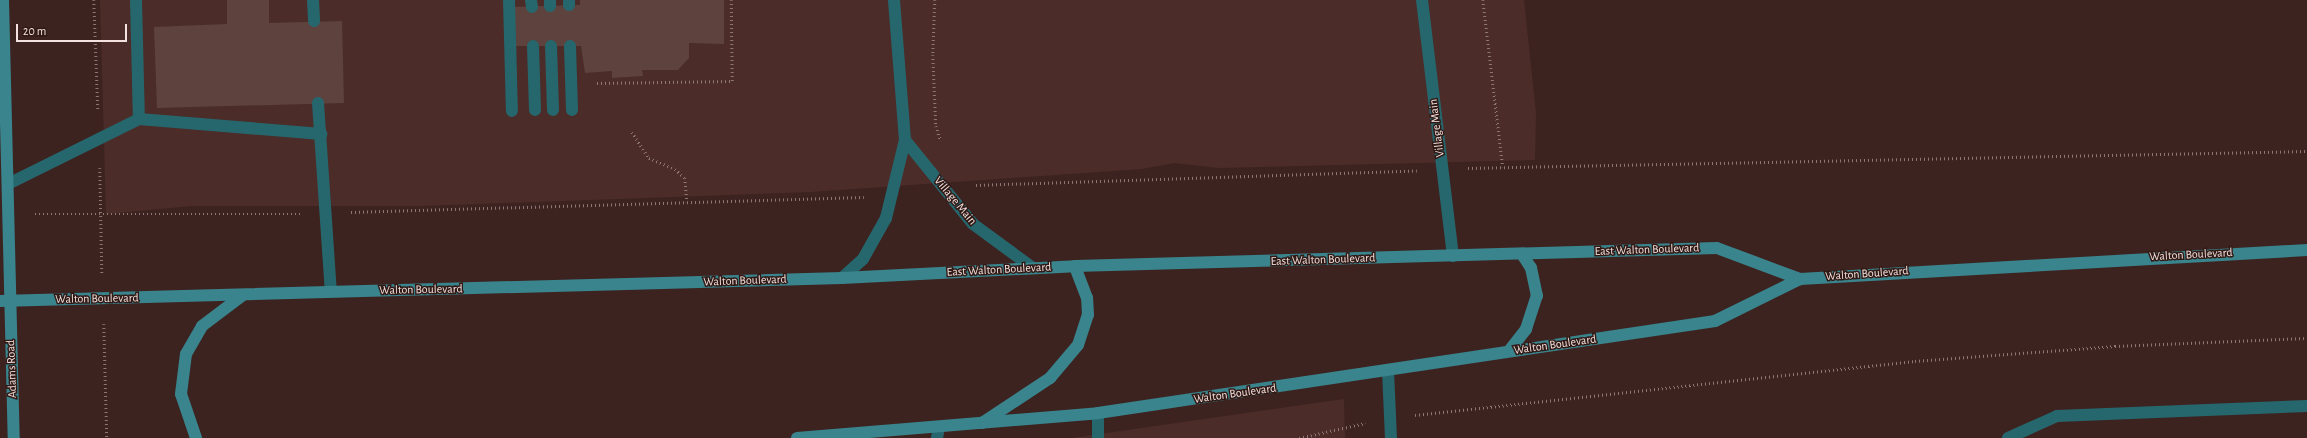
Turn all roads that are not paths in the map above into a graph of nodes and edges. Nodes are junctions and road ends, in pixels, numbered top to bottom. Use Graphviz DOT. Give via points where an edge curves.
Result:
graph roads {
  1 [pos="3,0"];
  2 [pos="136,0"];
  3 [pos="313,0"];
  4 [pos="509,0"];
  5 [pos="894,0"];
  6 [pos="1422,0"];
  7 [pos="314,22"];
  8 [pos="533,46"];
  9 [pos="551,46"];
  10 [pos="570,46"];
  11 [pos="318,104"];
  12 [pos="535,110"];
  13 [pos="553,110"];
  14 [pos="572,110"];
  15 [pos="512,111"];
  16 [pos="139,119"];
  17 [pos="321,134"];
  18 [pos="905,140"];
  19 [pos="8,184"];
  20 [pos="2307,250"];
  21 [pos="1522,254"];
  22 [pos="1453,256"];
  23 [pos="1075,266"];
  24 [pos="1033,268"];
  25 [pos="842,278"];
  26 [pos="1800,279"];
  27 [pos="332,292"];
  28 [pos="243,295"];
  29 [pos="5,300"];
  30 [pos="1509,351"];
  31 [pos="1388,370"];
  32 [pos="2307,406"];
  33 [pos="1098,413"];
  34 [pos="979,425"];
  35 [pos="938,433"];
  36 [pos="14,438"];
  37 [pos="196,438"];
  38 [pos="797,438"];
  39 [pos="1098,438"];
  40 [pos="1391,438"];
  41 [pos="2008,438"];
  1 -- 19 [label="main road, Adams Road"];
  2 -- 16 [label="street"];
  3 -- 7 [label="street"];
  4 -- 15 [label="street"];
  5 -- 18 [label="street"];
  6 -- 22 [label="street, Village Main"];
  8 -- 12 [label="street"];
  9 -- 13 [label="street"];
  10 -- 14 [label="street"];
  11 -- 17 [label="street"];
  16 -- 17 [label="street"];
  16 -- 19 [label="street"];
  17 -- 27 [label="street" via="324,213"];
  18 -- 24 [label="street, Village Main" via="973,224"];
  18 -- 25 [label="street" via="893,196 875,241"];
  19 -- 29 [label="main road, Adams Road"];
  20 -- 26 [label="main road, Walton Boulevard"];
  21 -- 22 [label="main road, East Walton Boulevard"];
  21 -- 26 [label="main road, East Walton Boulevard" via="1717,248"];
  21 -- 30 [label="main road" via="1531,268 1537,296 1526,329"];
  22 -- 23 [label="main road, East Walton Boulevard"];
  23 -- 24 [label="main road, East Walton Boulevard"];
  23 -- 34 [label="main road" via="1087,298 1088,315 1078,345 1050,378"];
  24 -- 25 [label="main road, East Walton Boulevard"];
  25 -- 27 [label="main road, Walton Boulevard"];
  26 -- 30 [label="main road, Walton Boulevard" via="1715,320"];
  27 -- 28 [label="main road, Walton Boulevard"];
  28 -- 29 [label="main road, Walton Boulevard"];
  28 -- 37 [label="main road" via="202,326 186,354 181,394"];
  29 -- 36 [label="main road, Adams Road"];
  30 -- 31 [label="main road, Walton Boulevard"];
  31 -- 33 [label="main road, Walton Boulevard"];
  31 -- 40 [label="street"];
  32 -- 41 [label="street" via="2057,416"];
  33 -- 34 [label="main road, Walton Boulevard"];
  33 -- 39 [label="street"];
  34 -- 35 [label="main road, Walton Boulevard"];
  35 -- 38 [label="main road, Walton Boulevard"];
}
